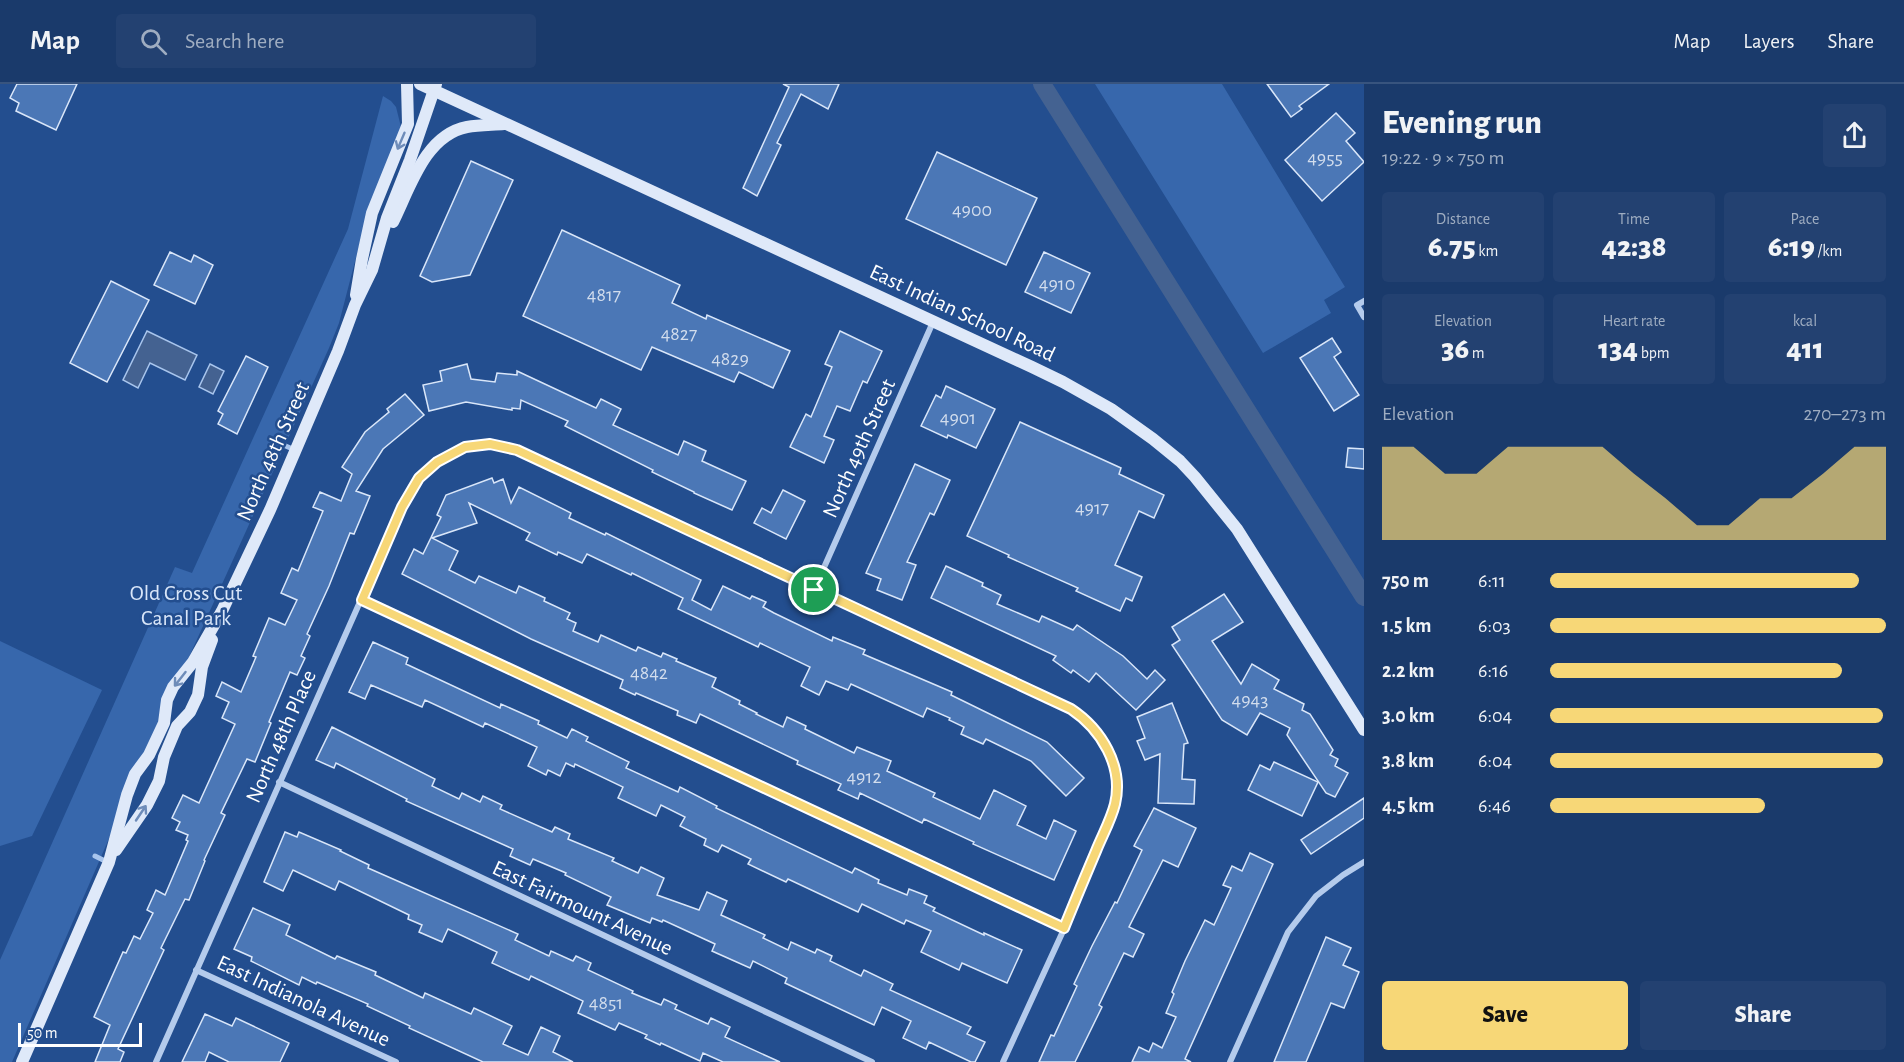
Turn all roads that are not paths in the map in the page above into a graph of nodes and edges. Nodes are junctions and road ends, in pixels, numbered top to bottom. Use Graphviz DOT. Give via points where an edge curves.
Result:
graph roads {
  1 [pos="407,84"];
  2 [pos="420,84"];
  3 [pos="435,88"];
  4 [pos="504,124"];
  5 [pos="372,270"];
  6 [pos="1364,301"];
  7 [pos="355,305"];
  8 [pos="1364,316"];
  9 [pos="933,322"];
  10 [pos="814,590"];
  11 [pos="362,600"];
  12 [pos="222,611"];
  13 [pos="1364,730"];
  14 [pos="279,782"];
  15 [pos="109,862"];
  16 [pos="1364,862"];
  17 [pos="1064,928"];
  18 [pos="196,970"];
  19 [pos="22,1062"];
  20 [pos="156,1062"];
  21 [pos="396,1062"];
  22 [pos="872,1062"];
  23 [pos="1003,1062"];
  24 [pos="1230,1062"];
  1 -- 7 [label="street, North 48th Street, one-way" via="408,124 372,213"];
  2 -- 3 [label="street, East Indian School Road"];
  3 -- 4 [label="street, East Indian School Road"];
  3 -- 5 [label="street, North 48th Street"];
  4 -- 5 [label="street" via="466,127 434,146 420,167"];
  4 -- 9 [label="street, East Indian School Road"];
  5 -- 7 [label="street, North 48th Street"];
  6 -- 8 [label="street" via="1357,305"];
  7 -- 12 [label="street, North 48th Street" via="274,500"];
  9 -- 10 [label="street, North 49th Street"];
  9 -- 13 [label="street, East Indian School Road" via="1085,394 1180,461 1237,529"];
  10 -- 11 [label="street, North 48th Place" via="517,450 490,444 465,447 437,462 419,478 402,507"];
  10 -- 17 [label="street" via="1071,709 1084,717 1107,747 1115,773 1115,805"];
  11 -- 14 [label="street, North 48th Place"];
  11 -- 17 [label="street"];
  12 -- 15 [label="street, North 48th Street, one-way" via="167,700 164,723 127,795"];
  15 -- 12 [label="street, North 48th Street, one-way" via="147,805 177,726 194,704 202,667"];
  14 -- 18 [label="street, North 48th Place"];
  14 -- 22 [label="street, East Fairmount Avenue"];
  15 -- 19 [label="street, North 48th Street"];
  16 -- 24 [label="street" via="1316,896 1288,932"];
  17 -- 23 [label="street"];
  18 -- 20 [label="street, North 48th Place"];
  18 -- 21 [label="street, East Indianola Avenue"];
}
